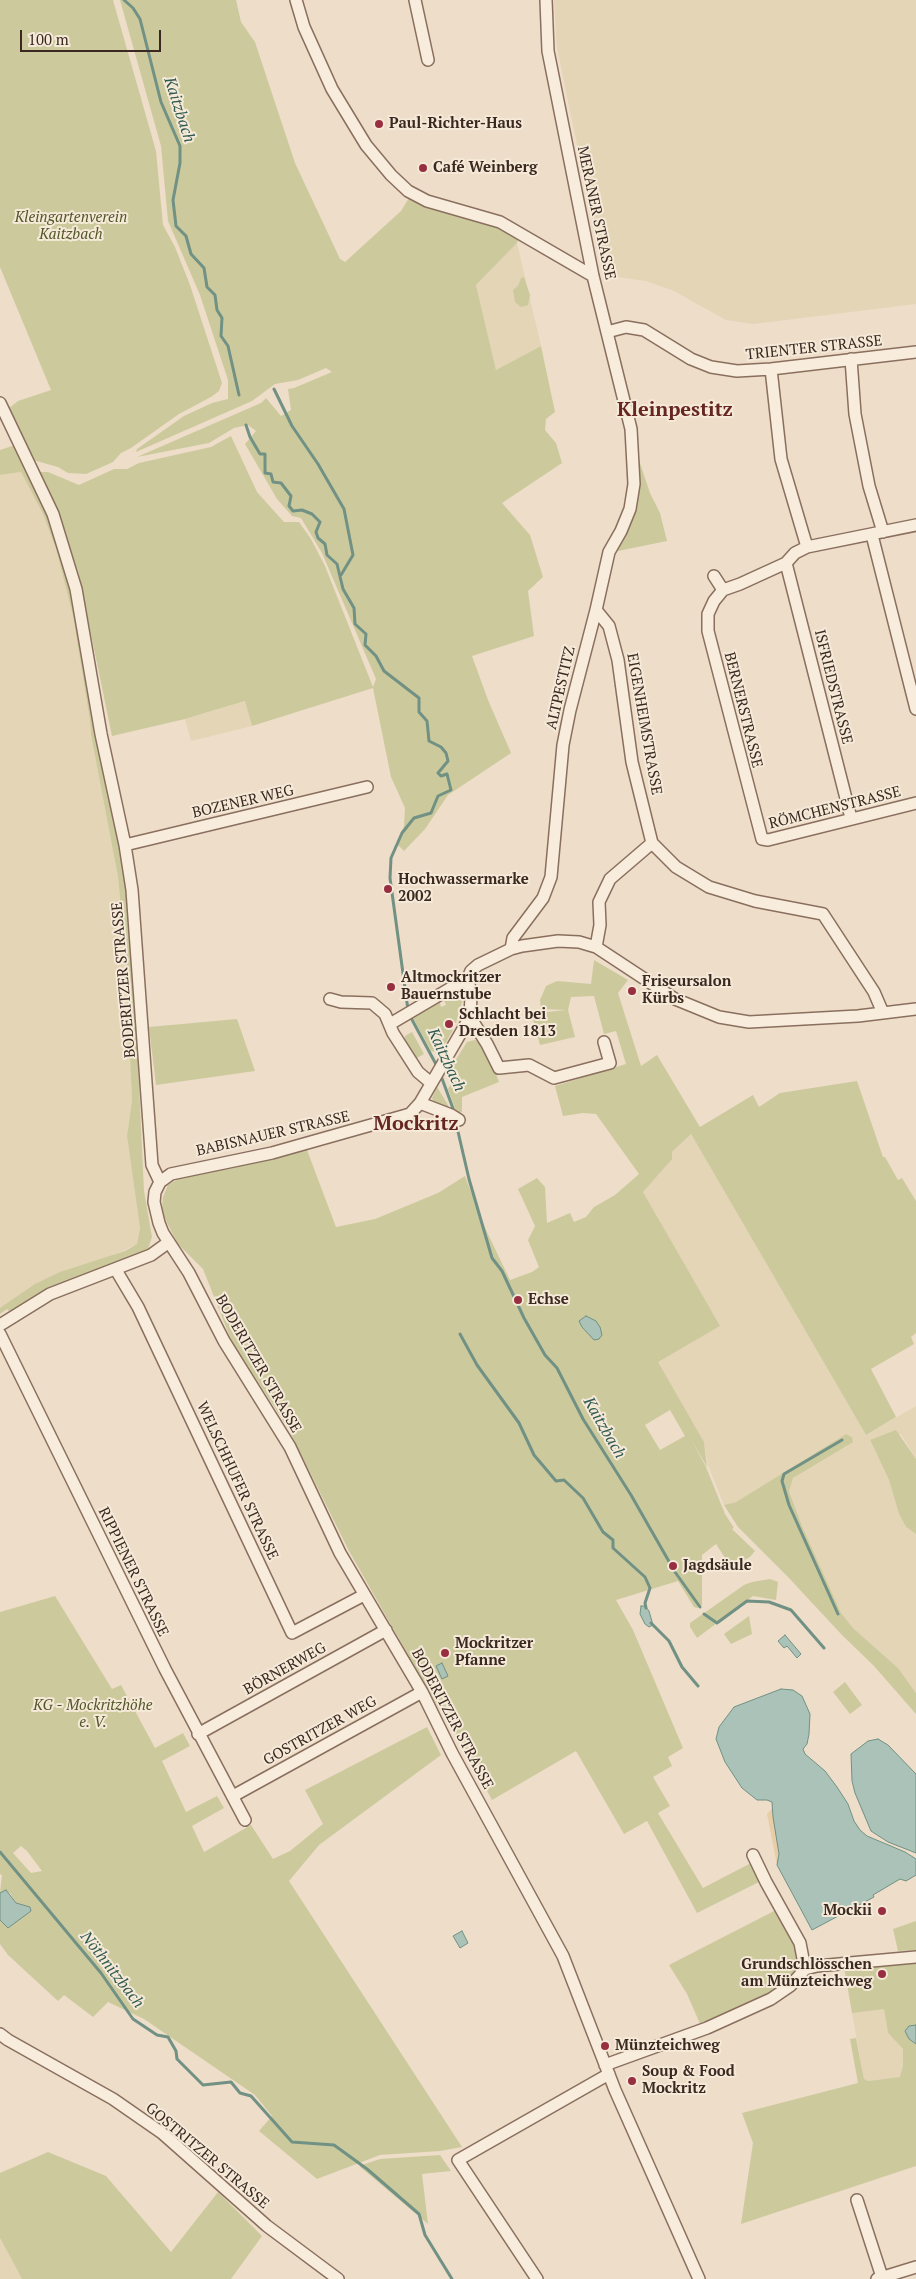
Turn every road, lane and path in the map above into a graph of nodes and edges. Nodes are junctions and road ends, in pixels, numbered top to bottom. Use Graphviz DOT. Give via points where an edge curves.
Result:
graph roads {
  1 [pos="296,0"];
  2 [pos="415,0"];
  3 [pos="546,0"];
  4 [pos="428,60"];
  5 [pos="593,276"];
  6 [pos="607,332"];
  7 [pos="916,352"];
  8 [pos="850,359"];
  9 [pos="772,369"];
  10 [pos="0,403"];
  11 [pos="631,429"];
  12 [pos="916,525"];
  13 [pos="878,534"];
  14 [pos="807,548"];
  15 [pos="786,563"];
  16 [pos="714,576"];
  17 [pos="723,590"];
  18 [pos="596,610"];
  19 [pos="916,709"];
  20 [pos="367,787"];
  21 [pos="915,806"];
  22 [pos="851,818"];
  23 [pos="762,840"];
  24 [pos="652,843"];
  25 [pos="125,845"];
  26 [pos="596,947"];
  27 [pos="511,949"];
  28 [pos="468,978"];
  29 [pos="330,999"];
  30 [pos="916,1008"];
  31 [pos="883,1013"];
  32 [pos="470,1017"];
  33 [pos="390,1024"];
  34 [pos="604,1042"];
  35 [pos="434,1078"];
  36 [pos="420,1103"];
  37 [pos="456,1118"];
  38 [pos="160,1182"];
  39 [pos="169,1242"];
  40 [pos="116,1270"];
  41 [pos="0,1324"];
  42 [pos="0,1334"];
  43 [pos="364,1594"];
  44 [pos="386,1630"];
  45 [pos="422,1692"];
  46 [pos="198,1734"];
  47 [pos="233,1796"];
  48 [pos="245,1820"];
  49 [pos="753,1855"];
  50 [pos="916,1957"];
  51 [pos="805,1969"];
  52 [pos="0,2034"];
  53 [pos="607,2070"];
  54 [pos="857,2200"];
  55 [pos="916,2266"];
  56 [pos="880,2278"];
  57 [pos="338,2279"];
  58 [pos="537,2279"];
  59 [pos="699,2279"];
  1 -- 5 [label="street" via="304,27 336,96 366,145 391,176 408,191 427,201 500,222"];
  2 -- 4 [label="street"];
  3 -- 5 [label="street, MERANER STRASSE" via="548,51"];
  5 -- 6 [label="street, MERANER STRASSE"];
  6 -- 9 [label="street, TRIENTER STRASSE" via="626,327 644,330 691,359 711,367 737,371"];
  6 -- 11 [label="street, MERANER STRASSE"];
  7 -- 8 [label="street, TRIENTER STRASSE"];
  8 -- 9 [label="street, TRIENTER STRASSE"];
  8 -- 13 [label="street" via="856,422"];
  9 -- 14 [label="street" via="781,459"];
  10 -- 25 [label="street, BODERITZER STRASSE" via="44,492 66,551"];
  11 -- 18 [label="street, ALTPESTITZ" via="634,484 630,510 622,531 608,552"];
  12 -- 13 [label="street"];
  13 -- 14 [label="street"];
  13 -- 19 [label="street"];
  14 -- 15 [label="street"];
  15 -- 17 [label="street"];
  15 -- 22 [label="street, ISFRIEDSTRASSE"];
  16 -- 17 [label="street"];
  17 -- 23 [label="street, BERNERSTRASSE" via="708,614 708,631"];
  18 -- 24 [label="street, EIGENHEIMSTRASSE" via="609,626 618,660 632,762"];
  18 -- 27 [label="street, ALTPESTITZ" via="564,745 551,877 543,898 513,938"];
  20 -- 25 [label="street, BOZENER WEG"];
  21 -- 22 [label="street, RÖMCHENSTRASSE"];
  22 -- 23 [label="street, RÖMCHENSTRASSE"];
  24 -- 26 [label="street" via="610,879 600,902"];
  24 -- 31 [label="street" via="676,867 709,887 747,899 823,914 874,992"];
  25 -- 38 [label="street, BODERITZER STRASSE" via="132,890 152,1165"];
  26 -- 27 [label="street" via="558,941"];
  26 -- 31 [label="street" via="675,999 719,1017 749,1022"];
  27 -- 28 [label="street" via="478,965"];
  28 -- 32 [label="street"];
  28 -- 33 [label="street"];
  29 -- 33 [label="street" via="372,1003 385,1014"];
  30 -- 31 [label="street"];
  32 -- 34 [label="street" via="499,1068 529,1065 554,1078 610,1063"];
  32 -- 35 [label="street"];
  33 -- 35 [label="street" via="418,1072"];
  35 -- 36 [label="street"];
  36 -- 37 [label="street"];
  36 -- 38 [label="street, BABISNAUER STRASSE" via="410,1114 394,1120 272,1153 181,1171"];
  38 -- 39 [label="street, BODERITZER STRASSE" via="154,1202 159,1223"];
  39 -- 40 [label="street" via="151,1256"];
  39 -- 43 [label="street, BODERITZER STRASSE" via="224,1341 290,1447 340,1552"];
  40 -- 41 [label="street" via="50,1294"];
  40 -- 43 [label="street, WELSCHHUFER STRASSE" via="138,1307 292,1633"];
  42 -- 46 [label="street, RIPPIENER STRASSE"];
  43 -- 44 [label="street, BODERITZER STRASSE"];
  44 -- 45 [label="street, BODERITZER STRASSE"];
  44 -- 46 [label="street, BÖRNERWEG"];
  45 -- 47 [label="street, GOSTRITZER WEG"];
  45 -- 53 [label="street, BODERITZER STRASSE" via="562,1956"];
  46 -- 47 [label="street, RIPPIENER STRASSE"];
  47 -- 48 [label="street, RIPPIENER STRASSE"];
  49 -- 51 [label="street" via="800,1943"];
  50 -- 51 [label="street"];
  51 -- 53 [label="street" via="771,2000"];
  52 -- 57 [label="street, GOSTRITZER STRASSE" via="113,2099 162,2133 267,2226"];
  53 -- 58 [label="street" via="458,2160"];
  53 -- 59 [label="street, BODERITZER STRASSE"];
  54 -- 56 [label="street"];
  55 -- 56 [label="street"];
}
